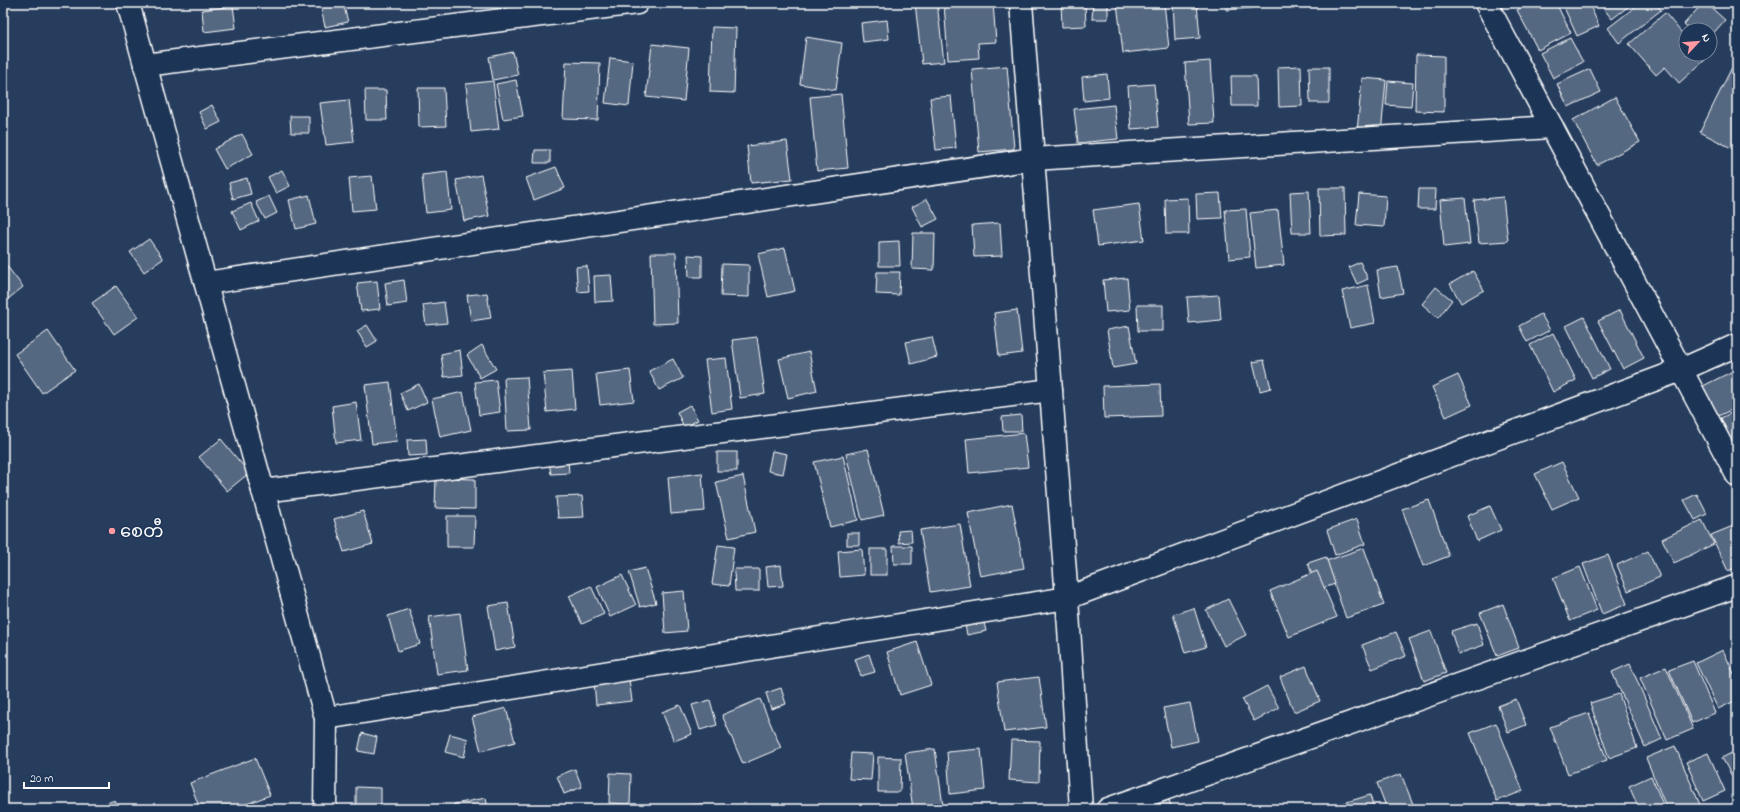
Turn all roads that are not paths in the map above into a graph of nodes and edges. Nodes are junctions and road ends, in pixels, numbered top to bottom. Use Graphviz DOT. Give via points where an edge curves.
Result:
graph roads {
  1 [pos="128,3"];
  2 [pos="637,3"];
  3 [pos="1021,3"];
  4 [pos="1486,3"];
  5 [pos="145,65"];
  6 [pos="1552,127"];
  7 [pos="1033,159"];
  8 [pos="206,283"];
  9 [pos="1737,345"];
  10 [pos="1681,370"];
  11 [pos="1051,390"];
  12 [pos="1737,475"];
  13 [pos="263,491"];
  14 [pos="1737,586"];
  15 [pos="1067,598"];
  16 [pos="326,718"];
  17 [pos="325,809"];
  18 [pos="1081,809"];
  19 [pos="1108,809"];
  1 -- 5 [label="street"];
  2 -- 5 [label="street"];
  3 -- 7 [label="street"];
  4 -- 6 [label="street"];
  5 -- 8 [label="street"];
  6 -- 7 [label="street"];
  6 -- 10 [label="street"];
  7 -- 8 [label="street"];
  7 -- 11 [label="street"];
  8 -- 13 [label="street"];
  9 -- 10 [label="street"];
  10 -- 12 [label="street"];
  10 -- 15 [label="street"];
  11 -- 13 [label="street"];
  11 -- 15 [label="street"];
  13 -- 16 [label="street"];
  14 -- 19 [label="street"];
  15 -- 16 [label="street"];
  15 -- 18 [label="street"];
  16 -- 17 [label="street"];
}
